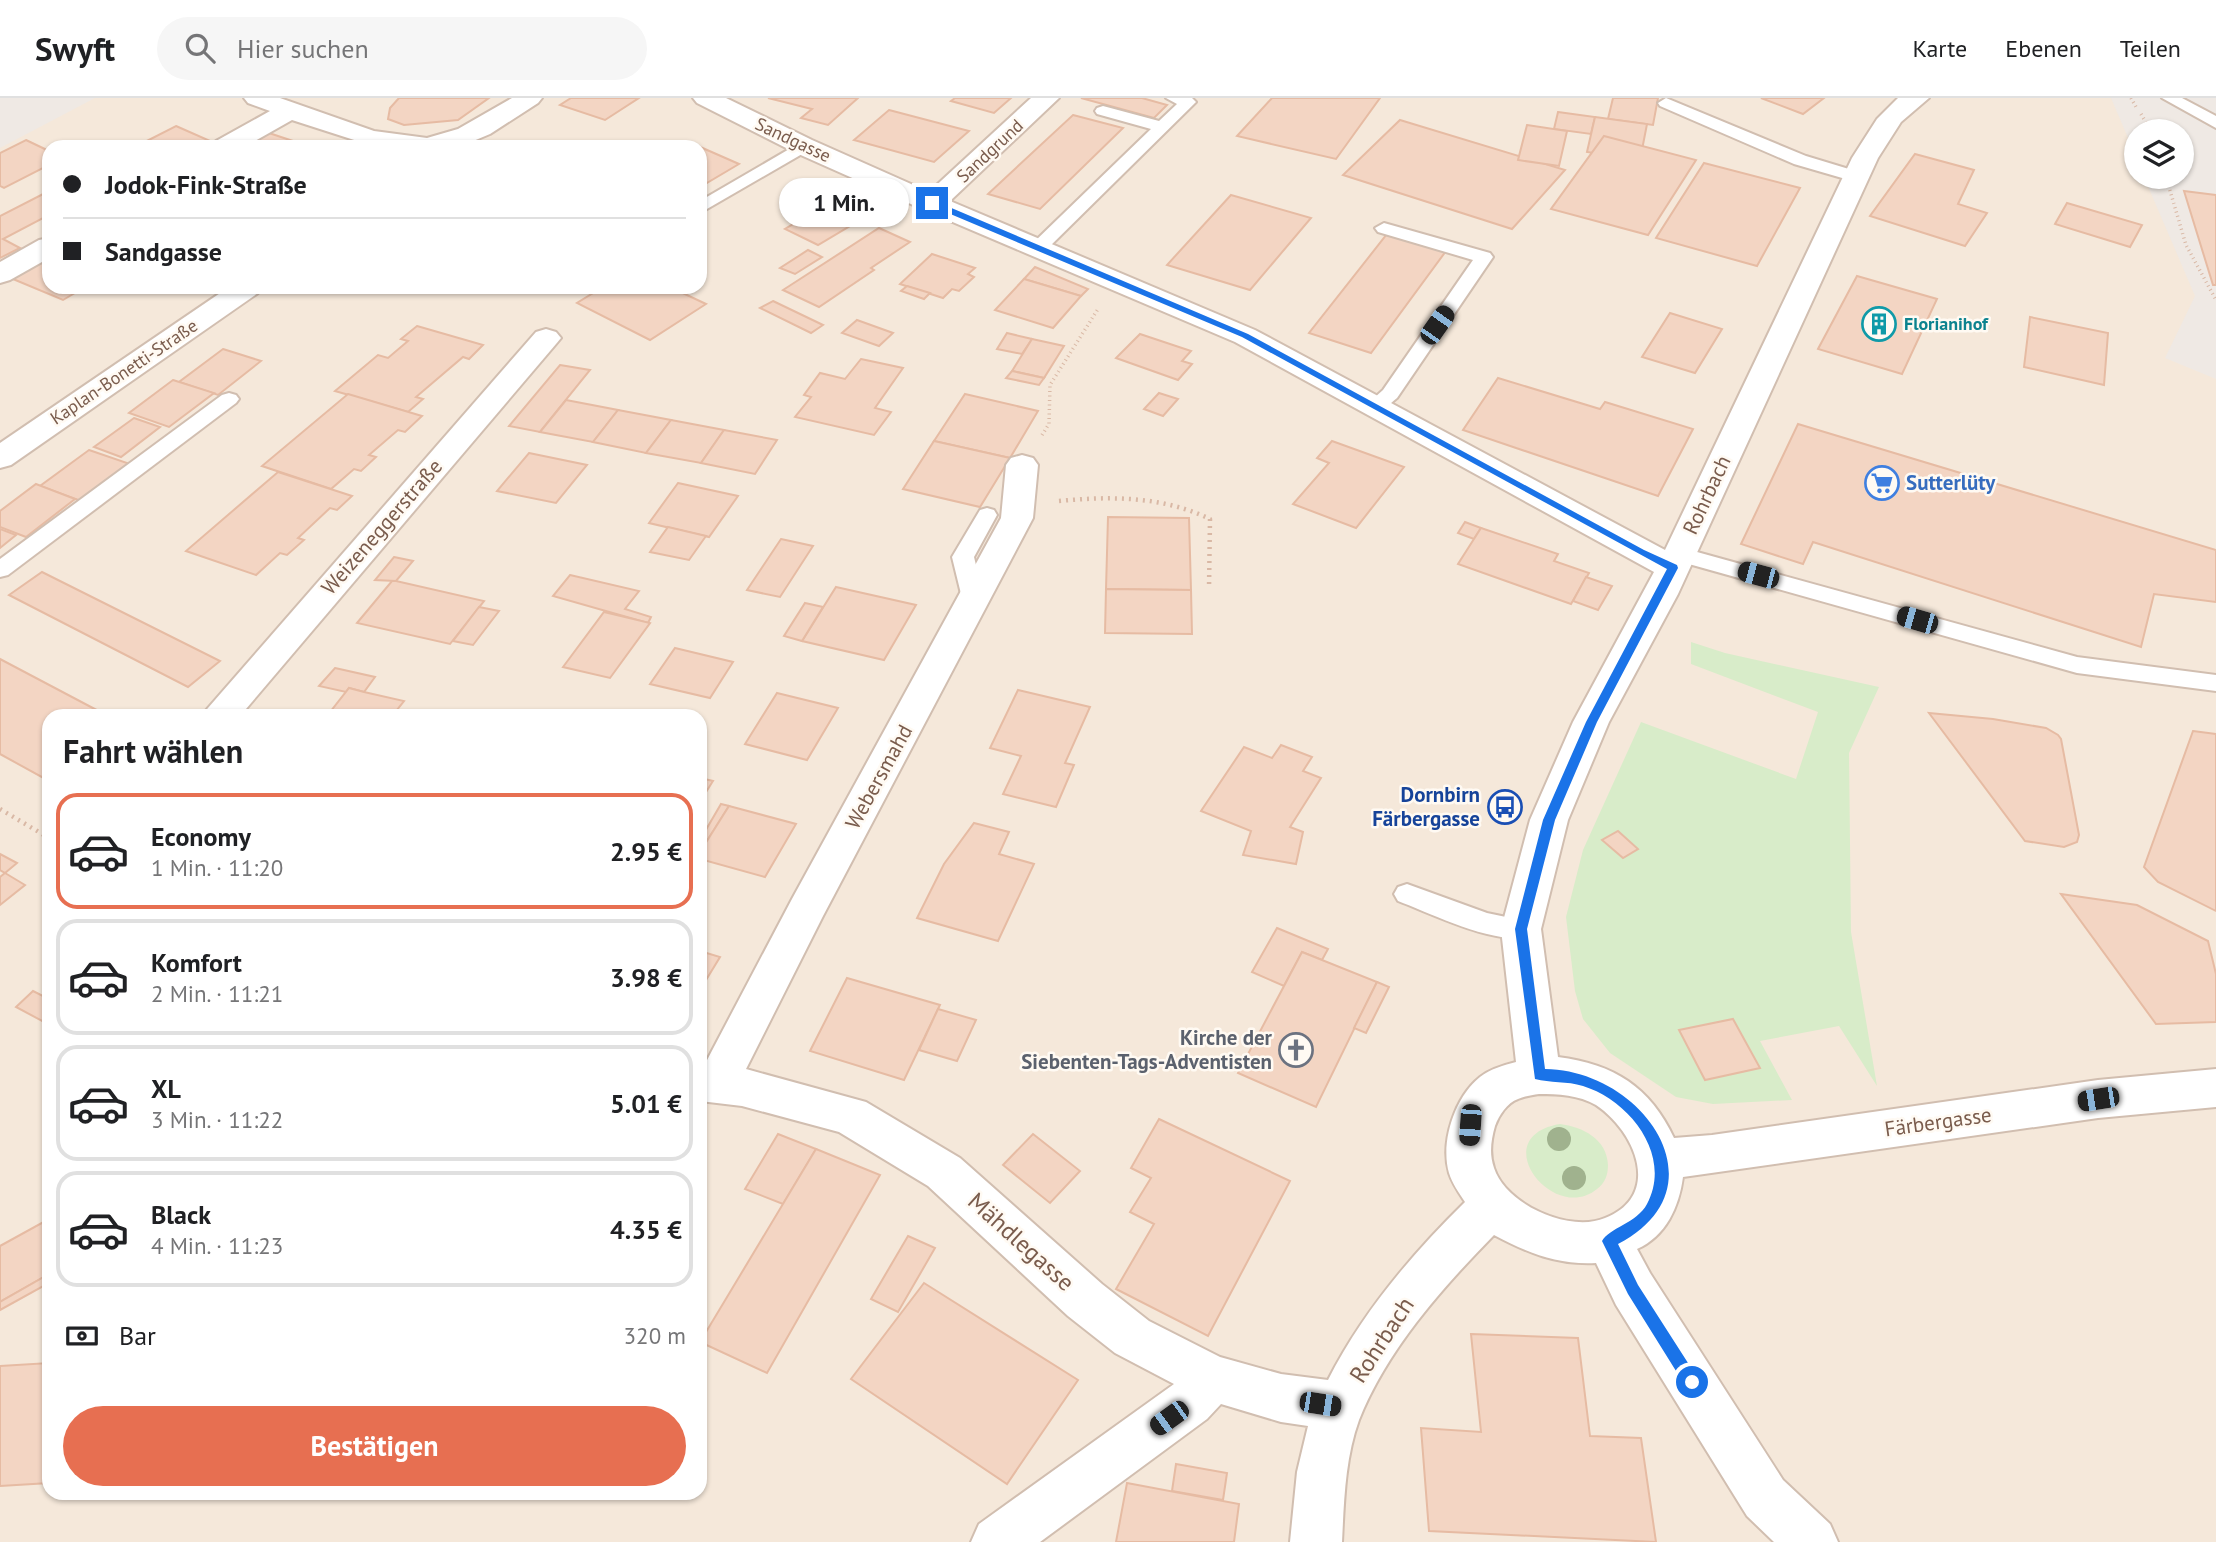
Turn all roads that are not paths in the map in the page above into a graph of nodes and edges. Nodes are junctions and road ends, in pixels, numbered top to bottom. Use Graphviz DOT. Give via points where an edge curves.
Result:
graph roads {
  1 [pos="257,98"];
  2 [pos="528,98"];
  3 [pos="706,98"];
  4 [pos="1046,98"];
  5 [pos="1174,98"];
  6 [pos="1916,98"];
  7 [pos="2170,98"];
  8 [pos="1666,103"];
  9 [pos="291,110"];
  10 [pos="1103,111"];
  11 [pos="2216,123"];
  12 [pos="1163,127"];
  13 [pos="237,140"];
  14 [pos="379,140"];
  15 [pos="449,140"];
  16 [pos="803,146"];
  17 [pos="1856,177"];
  18 [pos="932,203"];
  19 [pos="707,204"];
  20 [pos="1384,228"];
  21 [pos="1038,248"];
  22 [pos="42,250"];
  23 [pos="0,274"];
  24 [pos="238,294"];
  25 [pos="546,338"];
  26 [pos="229,398"];
  27 [pos="1374,407"];
  28 [pos="0,458"];
  29 [pos="1022,465"];
  30 [pos="1676,561"];
  31 [pos="0,570"];
  32 [pos="2216,683"];
  33 [pos="225,709"];
  34 [pos="1406,894"];
  35 [pos="1521,929"];
  36 [pos="1539,1075"];
  37 [pos="709,1083"];
  38 [pos="2216,1088"];
  39 [pos="1660,1159"];
  40 [pos="1493,1205"];
  41 [pos="1609,1241"];
  42 [pos="1212,1378"];
  43 [pos="1340,1406"];
  44 [pos="997,1542"];
  45 [pos="1316,1542"];
  46 [pos="1812,1542"];
  1 -- 9 [label="street"];
  2 -- 15 [label="street" via="486,127"];
  3 -- 16 [label="street, Sandgasse"];
  4 -- 18 [label="street, Sandgrund"];
  5 -- 12 [label="lane" via="1188,102"];
  6 -- 17 [label="street, Rohrbach" via="1891,116"];
  7 -- 11 [label="lane"];
  8 -- 17 [label="lane" via="1800,160"];
  9 -- 13 [label="street"];
  9 -- 14 [label="street"];
  10 -- 12 [label="lane"];
  12 -- 21 [label="lane"];
  16 -- 18 [label="street, Sandgasse"];
  16 -- 19 [label="lane"];
  17 -- 30 [label="street, Rohrbach"];
  18 -- 21 [label="street, Sandgasse"];
  20 -- 27 [label="lane" via="1484,257 1390,394"];
  21 -- 27 [label="street, Sandgasse" via="1245,335"];
  22 -- 23 [label="street"];
  24 -- 28 [label="street, Kaplan-Bonetti-Straße"];
  25 -- 33 [label="street, Weizeneggerstraße"];
  26 -- 31 [label="lane"];
  27 -- 30 [label="street, Sandgasse"];
  29 -- 37 [label="street, Webersmahd" via="974,602"];
  30 -- 32 [label="lane" via="2077,665"];
  30 -- 35 [label="street, Rohrbach" via="1591,722 1549,820"];
  34 -- 35 [label="lane" via="1486,923"];
  35 -- 36 [label="street, Rohrbach"];
  36 -- 39 [label="street" via="1586,1081 1612,1093 1651,1133"];
  36 -- 40 [label="street" via="1504,1085 1483,1102 1470,1125 1468,1152 1475,1180"];
  37 -- 42 [label="street, Mähdlegasse" via="850,1116 944,1172 1132,1337"];
  38 -- 39 [label="street, Färbergasse" via="2098,1099 1712,1156"];
  39 -- 41 [label="street" via="1661,1185 1652,1210 1633,1229"];
  40 -- 41 [label="street" via="1517,1226 1547,1240 1578,1245"];
  40 -- 43 [label="street, Rohrbach" via="1393,1315"];
  41 -- 46 [label="street" via="1633,1289 1765,1498"];
  42 -- 43 [label="street, Mähdlegasse" via="1281,1398"];
  42 -- 44 [label="street" via="1191,1402"];
  43 -- 45 [label="street, Rohrbach" via="1321,1475"];
}
